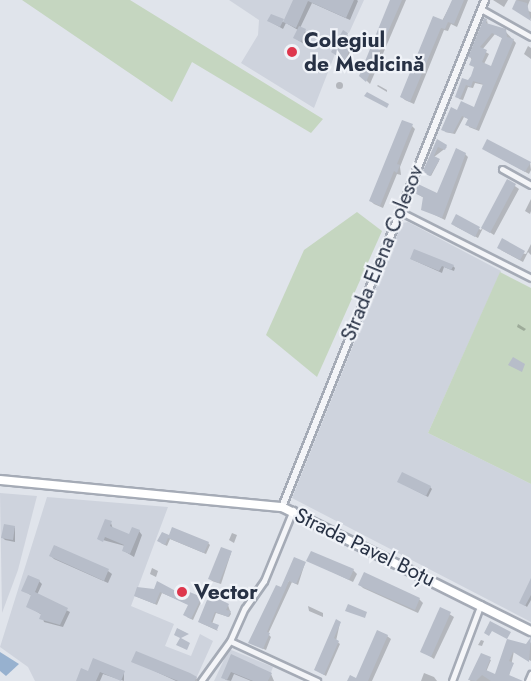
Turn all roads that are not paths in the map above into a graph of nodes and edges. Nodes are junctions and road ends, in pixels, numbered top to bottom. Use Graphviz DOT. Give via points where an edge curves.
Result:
graph roads {
  1 [pos="485,0"];
  2 [pos="481,9"];
  3 [pos="531,37"];
  4 [pos="502,170"];
  5 [pos="531,185"];
  6 [pos="399,211"];
  7 [pos="531,278"];
  8 [pos="0,480"];
  9 [pos="282,507"];
  10 [pos="293,510"];
  11 [pos="481,604"];
  12 [pos="531,631"];
  13 [pos="230,641"];
  14 [pos="531,674"];
  15 [pos="201,681"];
  16 [pos="317,681"];
  17 [pos="452,681"];
  18 [pos="528,681"];
  1 -- 2 [label="street, Strada Elena Colesov"];
  2 -- 3 [label="street"];
  2 -- 6 [label="street, Strada Elena Colesov"];
  4 -- 5 [label="street"];
  6 -- 7 [label="street"];
  6 -- 9 [label="street, Strada Elena Colesov"];
  8 -- 9 [label="main road, Strada Pavel Boțu"];
  9 -- 10 [label="main road, Strada Pavel Boțu"];
  10 -- 11 [label="main road, Strada Pavel Boțu"];
  10 -- 13 [label="street" via="265,577"];
  11 -- 12 [label="main road, Strada Pavel Boțu"];
  11 -- 17 [label="street"];
  13 -- 15 [label="street"];
  13 -- 16 [label="street"];
  14 -- 18 [label="street"];
}
